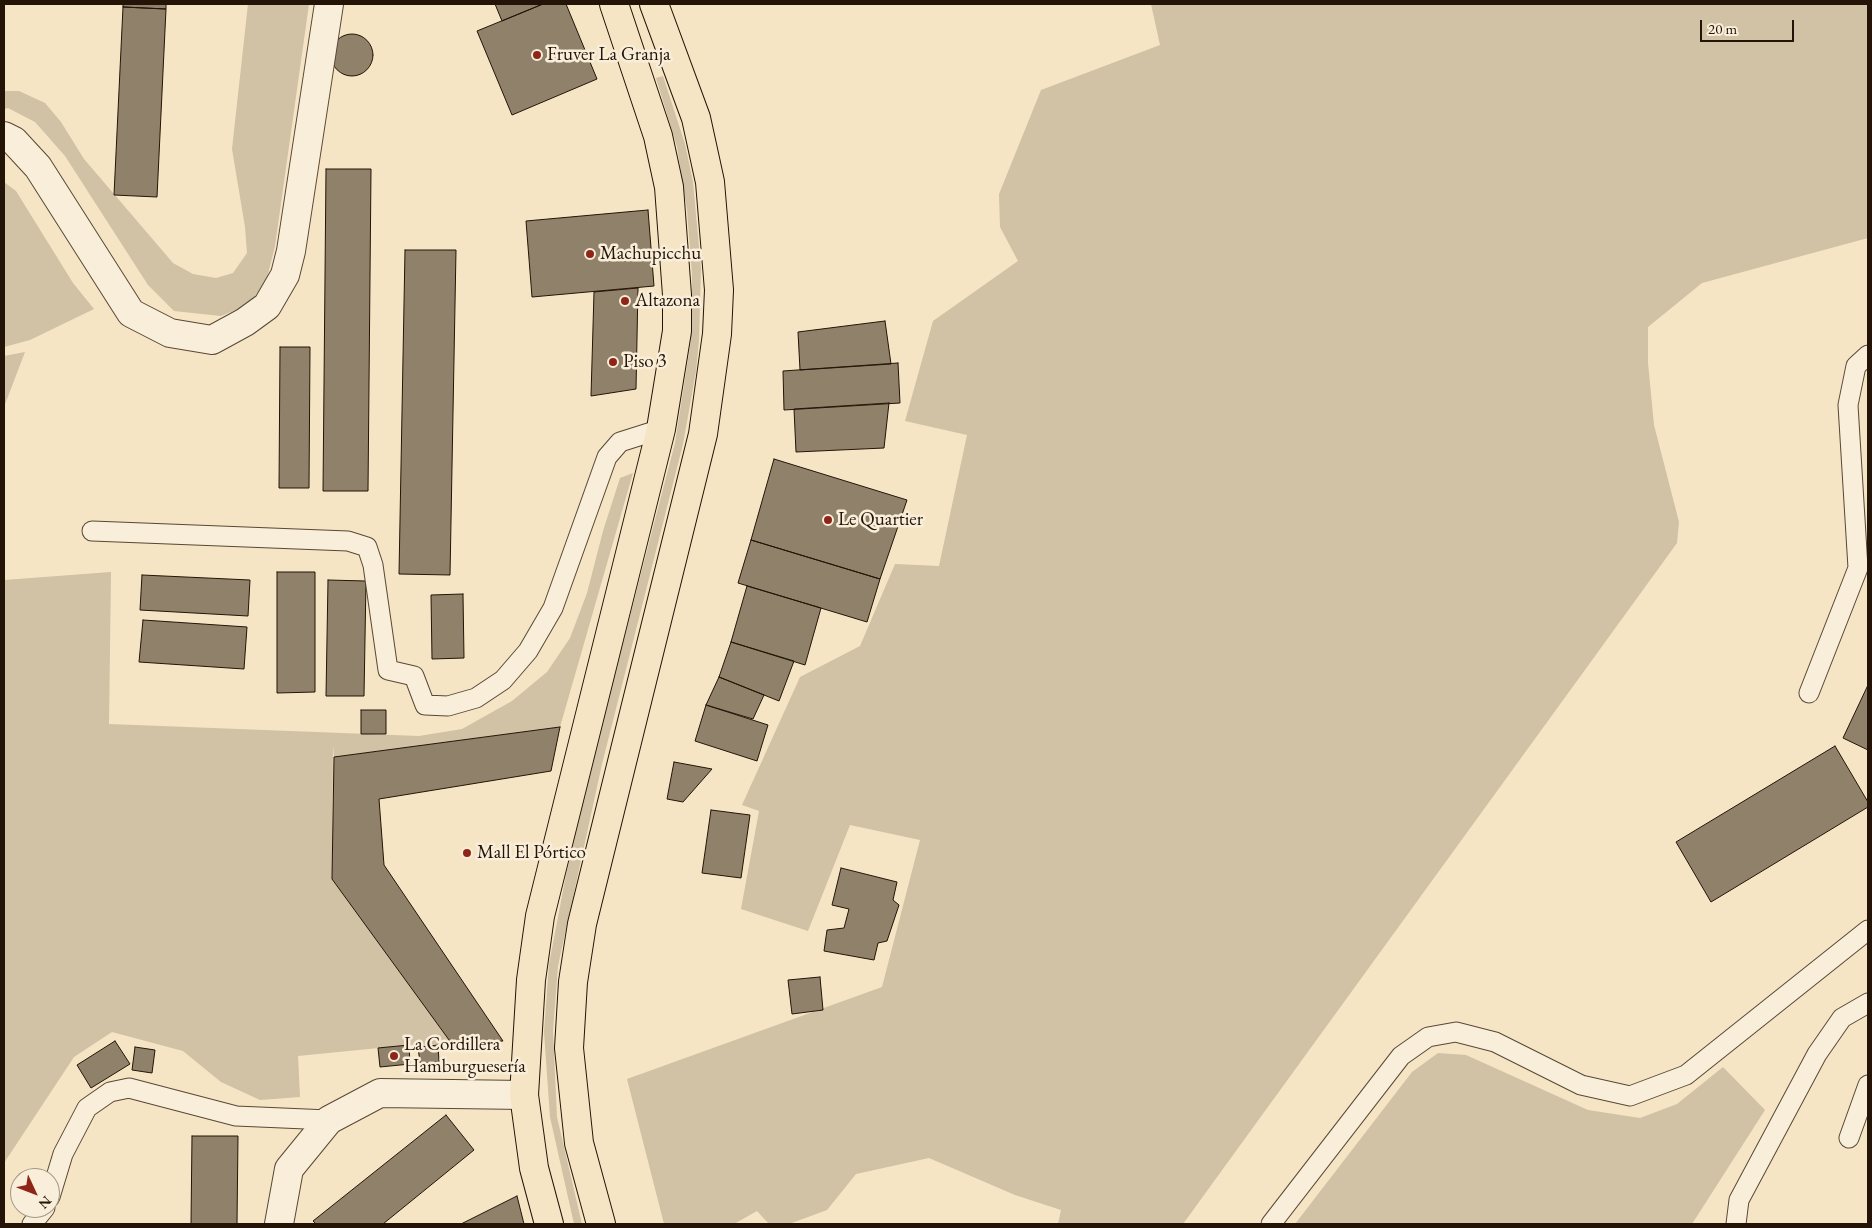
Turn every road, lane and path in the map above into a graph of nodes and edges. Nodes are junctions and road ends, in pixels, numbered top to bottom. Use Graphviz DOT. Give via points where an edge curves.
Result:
graph roads {
  1 [pos="329,4"];
  2 [pos="614,4"];
  3 [pos="658,14"];
  4 [pos="626,39"];
  5 [pos="4,136"];
  6 [pos="1868,355"];
  7 [pos="661,429"];
  8 [pos="92,531"];
  9 [pos="1809,694"];
  10 [pos="1868,930"];
  11 [pos="1868,1002"];
  12 [pos="1868,1085"];
  13 [pos="524,1095"];
  14 [pos="329,1120"];
  15 [pos="1848,1138"];
  16 [pos="59,1168"];
  17 [pos="279,1224"];
  18 [pos="549,1224"];
  19 [pos="601,1224"];
  20 [pos="1271,1224"];
  21 [pos="1736,1224"];
  1 -- 5 [label="street" via="285,275 267,306 212,340 170,333 131,312 38,167"];
  2 -- 4 [label="main road"];
  3 -- 4 [label="main road"];
  3 -- 19 [label="main road" via="696,118 710,182 719,290 717,334 703,434 582,924 573,982 569,1048 579,1143"];
  4 -- 7 [label="main road" via="658,136 669,187 677,330"];
  6 -- 9 [label="lane" via="1856,366 1848,405 1858,568"];
  7 -- 8 [label="lane" via="620,442 607,457 553,608 528,652 503,680 476,698 448,706 425,705 414,676 388,670 373,565 367,547 348,541"];
  7 -- 13 [label="main road" via="540,916 531,980"];
  10 -- 20 [label="lane" via="1686,1075 1630,1096 1581,1085 1495,1042 1456,1032 1428,1037 1401,1056"];
  11 -- 21 [label="lane" via="1842,1018 1817,1054 1739,1200"];
  12 -- 15 [label="lane"];
  13 -- 14 [label="street" via="380,1093"];
  13 -- 18 [label="main road" via="534,1168"];
  14 -- 16 [label="lane" via="236,1116 129,1088 110,1092 87,1108"];
  14 -- 17 [label="street" via="289,1169"];
}
